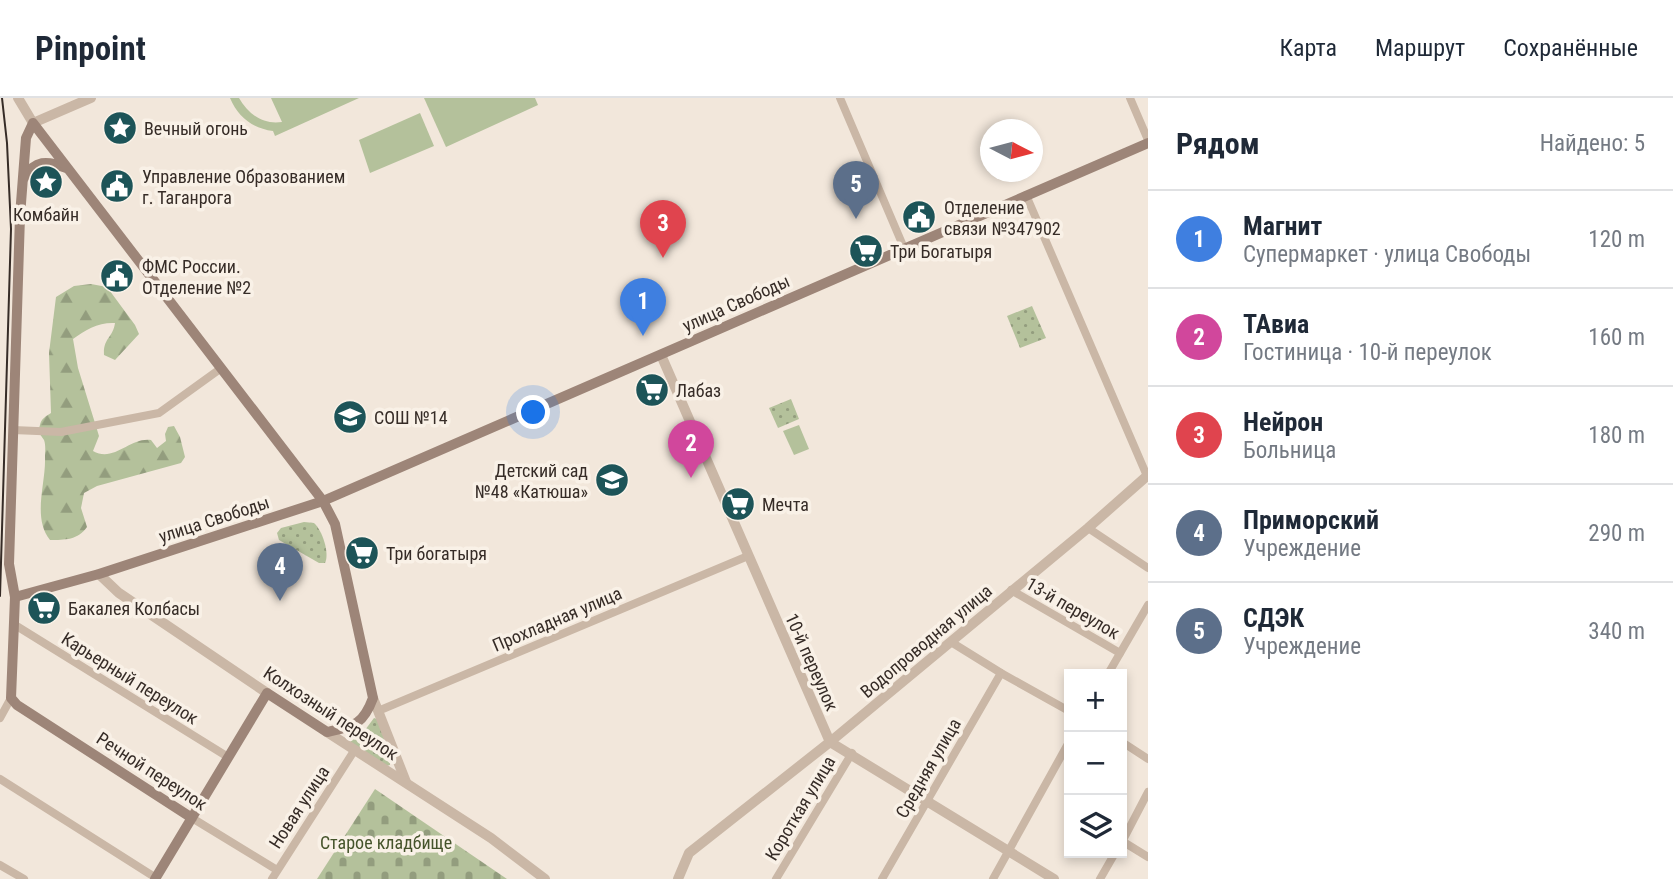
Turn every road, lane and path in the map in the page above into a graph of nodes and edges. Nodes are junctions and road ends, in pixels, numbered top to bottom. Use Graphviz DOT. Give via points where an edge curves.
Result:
graph roads {
  1 [pos="18,98"];
  2 [pos="91,98"];
  3 [pos="840,98"];
  4 [pos="1130,98"];
  5 [pos="33,123"];
  6 [pos="1148,141"];
  7 [pos="68,169"];
  8 [pos="23,181"];
  9 [pos="1026,195"];
  10 [pos="904,248"];
  11 [pos="661,355"];
  12 [pos="220,369"];
  13 [pos="13,430"];
  14 [pos="1148,476"];
  15 [pos="323,501"];
  16 [pos="1088,528"];
  17 [pos="748,556"];
  18 [pos="1148,568"];
  19 [pos="99,575"];
  20 [pos="1011,590"];
  21 [pos="15,597"];
  22 [pos="1148,606"];
  23 [pos="15,625"];
  24 [pos="951,642"];
  25 [pos="1120,653"];
  26 [pos="1111,669"];
  27 [pos="1001,673"];
  28 [pos="267,693"];
  29 [pos="12,698"];
  30 [pos="373,698"];
  31 [pos="1064,707"];
  32 [pos="378,711"];
  33 [pos="0,718"];
  34 [pos="327,732"];
  35 [pos="830,742"];
  36 [pos="1127,746"];
  37 [pos="354,751"];
  38 [pos="1064,751"];
  39 [pos="852,753"];
  40 [pos="228,757"];
  41 [pos="1148,759"];
  42 [pos="0,779"];
  43 [pos="406,782"];
  44 [pos="1148,792"];
  45 [pos="928,801"];
  46 [pos="192,818"];
  47 [pos="1127,832"];
  48 [pos="1127,844"];
  49 [pos="1009,851"];
  50 [pos="1148,856"];
  51 [pos="1112,858"];
  52 [pos="0,864"];
  53 [pos="277,870"];
  54 [pos="24,879"];
  55 [pos="156,879"];
  56 [pos="272,879"];
  57 [pos="545,879"];
  58 [pos="678,879"];
  59 [pos="776,879"];
  60 [pos="882,879"];
  61 [pos="993,879"];
  62 [pos="1054,879"];
  63 [pos="1100,879"];
  1 -- 5 [label="street"];
  2 -- 5 [label="street"];
  3 -- 10 [label="street"];
  4 -- 6 [label="street"];
  5 -- 7 [label="main road"];
  5 -- 8 [label="main road" via="26,138"];
  6 -- 9 [label="main road, улица Свободы"];
  7 -- 8 [label="main road" via="40,162"];
  7 -- 12 [label="main road"];
  8 -- 13 [label="main road"];
  9 -- 10 [label="main road, улица Свободы"];
  9 -- 14 [label="street"];
  10 -- 11 [label="main road, улица Свободы"];
  11 -- 15 [label="main road, улица Свободы"];
  11 -- 17 [label="street, 10-й переулок"];
  12 -- 13 [label="street" via="159,412 61,432"];
  12 -- 15 [label="main road"];
  13 -- 21 [label="main road" via="9,564"];
  14 -- 16 [label="street, Водопроводная улица"];
  15 -- 19 [label="main road, улица Свободы"];
  15 -- 30 [label="main road" via="335,524"];
  16 -- 18 [label="street"];
  16 -- 20 [label="street, Водопроводная улица"];
  17 -- 32 [label="street, Прохладная улица"];
  17 -- 35 [label="street, 10-й переулок"];
  19 -- 21 [label="main road, улица Свободы"];
  19 -- 28 [label="street, Колхозный переулок"];
  20 -- 24 [label="street, Водопроводная улица"];
  20 -- 25 [label="street, 13-й переулок"];
  21 -- 23 [label="main road"];
  22 -- 25 [label="street"];
  23 -- 29 [label="main road"];
  23 -- 40 [label="street, Карьерный переулок"];
  24 -- 27 [label="street"];
  24 -- 35 [label="street, Водопроводная улица"];
  25 -- 26 [label="street"];
  27 -- 31 [label="street"];
  27 -- 45 [label="street, Средняя улица"];
  28 -- 34 [label="main road, Колхозный переулок"];
  28 -- 40 [label="main road"];
  29 -- 33 [label="street"];
  29 -- 46 [label="main road, Речной переулок"];
  30 -- 32 [label="street"];
  30 -- 34 [label="main road" via="366,717 351,727"];
  32 -- 43 [label="street"];
  34 -- 37 [label="street, Колхозный переулок"];
  35 -- 39 [label="street"];
  35 -- 58 [label="street, Водопроводная улица" via="689,853"];
  36 -- 41 [label="street"];
  37 -- 43 [label="street, Колхозный переулок"];
  37 -- 53 [label="street, Новая улица"];
  38 -- 49 [label="street"];
  39 -- 45 [label="street"];
  39 -- 59 [label="street, Короткая улица"];
  40 -- 46 [label="main road"];
  42 -- 55 [label="street"];
  43 -- 57 [label="street, Колхозный переулок"];
  44 -- 47 [label="street"];
  45 -- 49 [label="street"];
  45 -- 60 [label="street, Средняя улица"];
  46 -- 53 [label="street, Речной переулок"];
  46 -- 55 [label="main road"];
  48 -- 50 [label="street"];
  49 -- 61 [label="street"];
  49 -- 62 [label="street"];
  51 -- 63 [label="street"];
  52 -- 54 [label="street"];
  53 -- 56 [label="street, Новая улица"];
}
